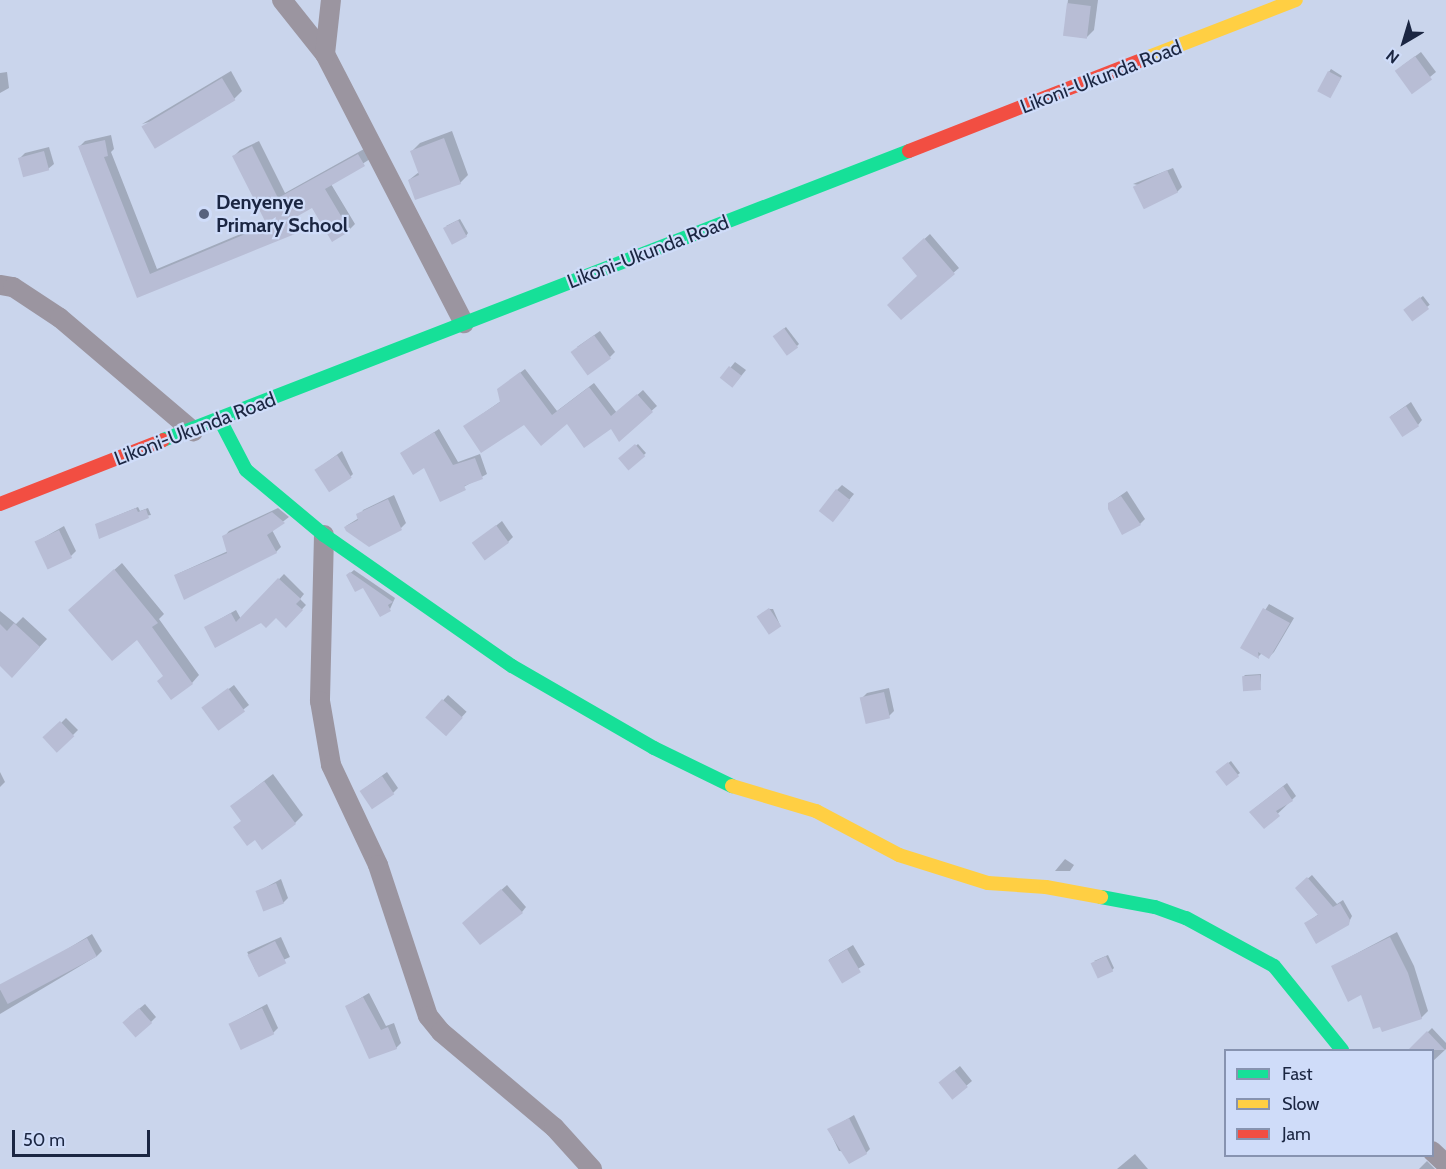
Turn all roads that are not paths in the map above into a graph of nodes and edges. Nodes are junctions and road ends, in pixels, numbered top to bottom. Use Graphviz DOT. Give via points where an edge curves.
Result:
graph roads {
  1 [pos="282,0"];
  2 [pos="331,0"];
  3 [pos="1296,0"];
  4 [pos="325,54"];
  5 [pos="0,285"];
  6 [pos="464,323"];
  7 [pos="220,420"];
  8 [pos="193,431"];
  9 [pos="0,504"];
  10 [pos="324,535"];
  11 [pos="1341,1049"];
  12 [pos="1434,1153"];
  13 [pos="1446,1164"];
  14 [pos="592,1169"];
  1 -- 4 [label="street"];
  2 -- 4 [label="street"];
  3 -- 6 [label="main road, Likoni-Ukunda Road"];
  4 -- 6 [label="street"];
  5 -- 8 [label="street" via="13,287 60,318"];
  6 -- 7 [label="main road, Likoni-Ukunda Road"];
  7 -- 8 [label="main road, Likoni-Ukunda Road"];
  7 -- 10 [label="main road" via="246,470"];
  8 -- 9 [label="main road, Likoni-Ukunda Road"];
  10 -- 11 [label="main road" via="512,666 654,748 737,788 816,811 899,855 988,882 1046,887 1155,907 1186,918 1274,966"];
  10 -- 14 [label="street" via="320,701 331,765 378,865 428,1016 441,1032 554,1127"];
  12 -- 13 [label="street"];
}
